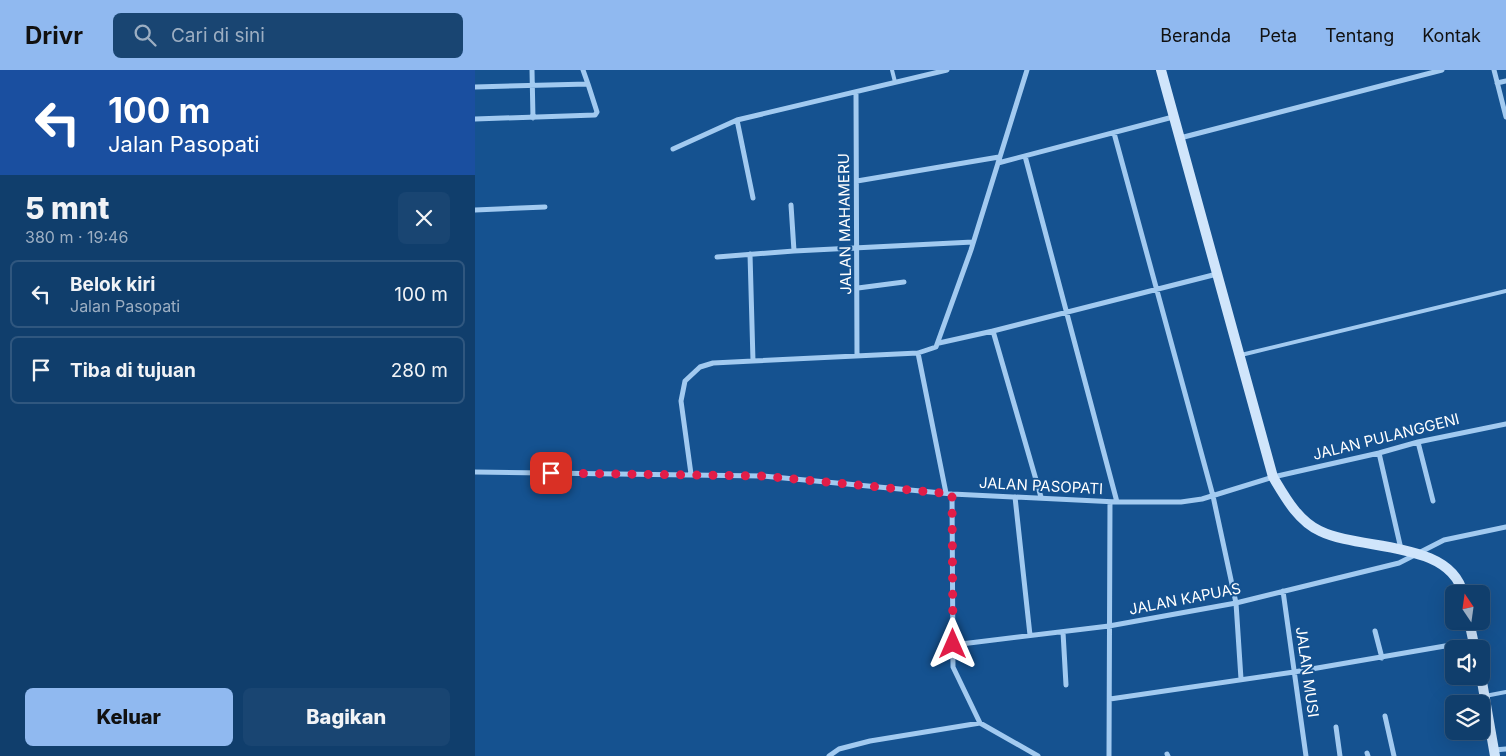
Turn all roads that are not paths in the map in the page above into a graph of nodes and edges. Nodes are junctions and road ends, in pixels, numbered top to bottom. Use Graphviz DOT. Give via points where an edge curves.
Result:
graph roads {
  1 [pos="532,70"];
  2 [pos="583,70"];
  3 [pos="892,70"];
  4 [pos="947,70"];
  5 [pos="1027,70"];
  6 [pos="1161,70"];
  7 [pos="1442,70"];
  8 [pos="1494,70"];
  9 [pos="895,82"];
  10 [pos="1506,82"];
  11 [pos="1497,83"];
  12 [pos="588,84"];
  13 [pos="532,86"];
  14 [pos="475,87"];
  15 [pos="856,93"];
  16 [pos="1174,116"];
  17 [pos="1506,117"];
  18 [pos="533,118"];
  19 [pos="475,119"];
  20 [pos="737,120"];
  21 [pos="1114,133"];
  22 [pos="1180,138"];
  23 [pos="673,149"];
  24 [pos="1025,156"];
  25 [pos="999,160"];
  26 [pos="857,181"];
  27 [pos="753,198"];
  28 [pos="791,205"];
  29 [pos="545,208"];
  30 [pos="475,210"];
  31 [pos="973,242"];
  32 [pos="858,248"];
  33 [pos="794,251"];
  34 [pos="750,254"];
  35 [pos="717,257"];
  36 [pos="1217,274"];
  37 [pos="904,282"];
  38 [pos="858,288"];
  39 [pos="1155,289"];
  40 [pos="1506,291"];
  41 [pos="1067,314"];
  42 [pos="993,331"];
  43 [pos="939,343"];
  44 [pos="918,353"];
  45 [pos="857,354"];
  46 [pos="1239,355"];
  47 [pos="753,360"];
  48 [pos="1506,424"];
  49 [pos="1419,442"];
  50 [pos="1379,453"];
  51 [pos="475,472"];
  52 [pos="691,474"];
  53 [pos="1273,477"];
  54 [pos="949,494"];
  55 [pos="1213,496"];
  56 [pos="1015,497"];
  57 [pos="1041,497"];
  58 [pos="1433,501"];
  59 [pos="1110,502"];
  60 [pos="1117,502"];
  61 [pos="1506,527"];
  62 [pos="1401,550"];
  63 [pos="1417,554"];
  64 [pos="1460,585"];
  65 [pos="1283,591"];
  66 [pos="1236,603"];
  67 [pos="1109,626"];
  68 [pos="1375,631"];
  69 [pos="1063,632"];
  70 [pos="1030,635"];
  71 [pos="953,644"];
  72 [pos="1445,649"];
  73 [pos="1382,658"];
  74 [pos="1294,672"];
  75 [pos="1241,679"];
  76 [pos="1066,685"];
  77 [pos="1506,692"];
  78 [pos="1490,695"];
  79 [pos="1110,699"];
  80 [pos="1385,716"];
  81 [pos="980,723"];
  82 [pos="1490,724"];
  83 [pos="1336,727"];
  84 [pos="1506,748"];
  85 [pos="1495,753"];
  86 [pos="829,756"];
  87 [pos="1038,756"];
  88 [pos="1109,756"];
  89 [pos="1306,756"];
  90 [pos="1340,756"];
  91 [pos="1394,756"];
  1 -- 13 [label="street"];
  2 -- 12 [label="street"];
  3 -- 9 [label="lane"];
  4 -- 9 [label="street"];
  5 -- 25 [label="street"];
  6 -- 16 [label="main road"];
  7 -- 22 [label="street"];
  8 -- 11 [label="street"];
  9 -- 15 [label="street"];
  10 -- 11 [label="street"];
  11 -- 17 [label="street"];
  12 -- 13 [label="street"];
  12 -- 18 [label="street" via="597,112 595,115"];
  13 -- 14 [label="street"];
  13 -- 18 [label="street"];
  15 -- 20 [label="street"];
  15 -- 26 [label="street, JALAN MAHAMERU"];
  16 -- 21 [label="street"];
  16 -- 22 [label="main road"];
  18 -- 19 [label="street"];
  20 -- 23 [label="street"];
  20 -- 27 [label="street"];
  21 -- 24 [label="street"];
  21 -- 39 [label="street"];
  22 -- 36 [label="main road"];
  24 -- 25 [label="street"];
  24 -- 41 [label="street"];
  25 -- 26 [label="street"];
  25 -- 31 [label="street"];
  26 -- 32 [label="street, JALAN MAHAMERU"];
  28 -- 33 [label="street"];
  29 -- 30 [label="street"];
  31 -- 32 [label="street"];
  31 -- 43 [label="street"];
  32 -- 33 [label="street"];
  32 -- 38 [label="street, JALAN MAHAMERU"];
  33 -- 34 [label="street"];
  34 -- 35 [label="street"];
  34 -- 47 [label="street"];
  36 -- 39 [label="street"];
  36 -- 46 [label="main road"];
  37 -- 38 [label="street"];
  38 -- 45 [label="street, JALAN MAHAMERU"];
  39 -- 41 [label="street"];
  39 -- 55 [label="street"];
  40 -- 46 [label="lane"];
  41 -- 42 [label="street"];
  41 -- 60 [label="street"];
  42 -- 43 [label="street"];
  42 -- 57 [label="street"];
  43 -- 44 [label="street"];
  44 -- 45 [label="street"];
  44 -- 54 [label="street"];
  45 -- 47 [label="street"];
  46 -- 53 [label="main road"];
  47 -- 52 [label="street" via="700,367 685,381 681,400"];
  48 -- 49 [label="street, JALAN PULANGGENI"];
  49 -- 50 [label="street, JALAN PULANGGENI"];
  49 -- 58 [label="street"];
  50 -- 53 [label="street, JALAN PULANGGENI"];
  50 -- 62 [label="street"];
  51 -- 52 [label="street, JALAN PASOPATI"];
  52 -- 54 [label="street, JALAN PASOPATI" via="763,476"];
  53 -- 55 [label="street, JALAN PASOPATI"];
  53 -- 62 [label="main road" via="1289,504 1319,531"];
  54 -- 56 [label="street, JALAN PASOPATI"];
  54 -- 71 [label="street"];
  55 -- 60 [label="street, JALAN PASOPATI" via="1181,502"];
  55 -- 66 [label="street"];
  56 -- 57 [label="street, JALAN PASOPATI"];
  56 -- 70 [label="street"];
  57 -- 59 [label="street, JALAN PASOPATI"];
  59 -- 60 [label="street, JALAN PASOPATI"];
  59 -- 67 [label="street"];
  61 -- 63 [label="street, JALAN KAPUAS" via="1444,540"];
  62 -- 63 [label="main road"];
  63 -- 64 [label="main road" via="1449,568"];
  63 -- 65 [label="street, JALAN KAPUAS" via="1399,563"];
  65 -- 66 [label="street, JALAN KAPUAS"];
  65 -- 74 [label="street, JALAN MUSI"];
  66 -- 67 [label="street, JALAN KAPUAS"];
  66 -- 75 [label="street"];
  67 -- 69 [label="street, JALAN KAPUAS"];
  67 -- 79 [label="street"];
  68 -- 73 [label="street"];
  69 -- 70 [label="street, JALAN KAPUAS"];
  69 -- 76 [label="street"];
  70 -- 71 [label="street, JALAN KAPUAS"];
  71 -- 81 [label="street" via="956,676"];
  72 -- 73 [label="street"];
  73 -- 74 [label="street"];
  74 -- 75 [label="street"];
  74 -- 89 [label="street, JALAN MUSI"];
  75 -- 79 [label="street"];
  77 -- 78 [label="lane"];
  79 -- 88 [label="street"];
  80 -- 91 [label="street"];
  81 -- 86 [label="street" via="846,747"];
  81 -- 87 [label="street"];
  82 -- 85 [label="main road"];
  83 -- 90 [label="street"];
  84 -- 85 [label="street"];
}
